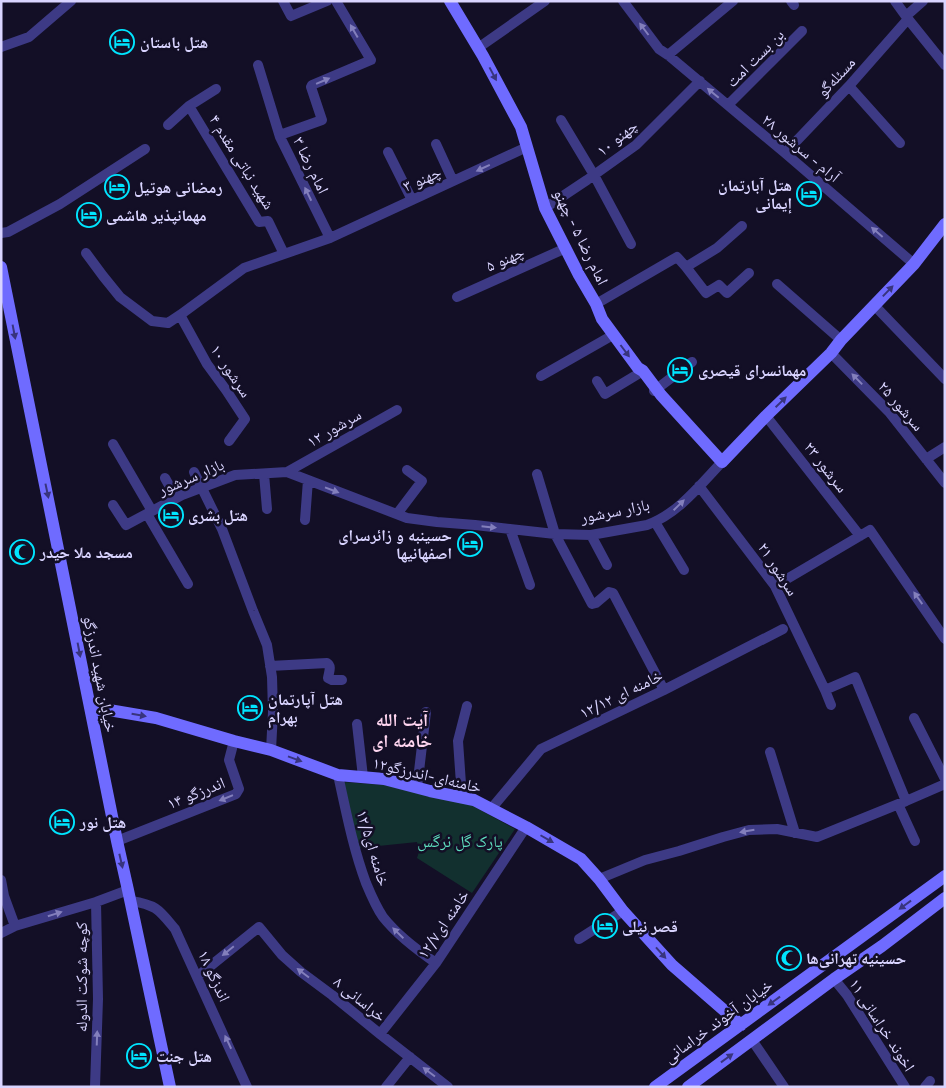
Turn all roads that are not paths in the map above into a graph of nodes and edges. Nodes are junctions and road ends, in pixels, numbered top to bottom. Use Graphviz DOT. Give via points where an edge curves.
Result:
graph roads {
  1 [pos="71,1"];
  2 [pos="283,1"];
  3 [pos="327,1"];
  4 [pos="336,1"];
  5 [pos="450,1"];
  6 [pos="545,1"];
  7 [pos="624,1"];
  8 [pos="733,1"];
  9 [pos="895,1"];
  10 [pos="923,1"];
  11 [pos="907,17"];
  12 [pos="802,31"];
  13 [pos="1,47"];
  14 [pos="478,48"];
  15 [pos="668,55"];
  16 [pos="258,65"];
  17 [pos="945,65"];
  18 [pos="700,81"];
  19 [pos="849,86"];
  20 [pos="216,89"];
  21 [pos="189,106"];
  22 [pos="728,106"];
  23 [pos="561,120"];
  24 [pos="168,125"];
  25 [pos="280,135"];
  26 [pos="900,142"];
  27 [pos="436,144"];
  28 [pos="527,148"];
  29 [pos="145,149"];
  30 [pos="388,152"];
  31 [pos="785,153"];
  32 [pos="594,175"];
  33 [pos="453,181"];
  34 [pos="412,200"];
  35 [pos="545,208"];
  36 [pos="945,224"];
  37 [pos="742,226"];
  38 [pos="1,233"];
  39 [pos="330,238"];
  40 [pos="631,244"];
  41 [pos="566,248"];
  42 [pos="86,253"];
  43 [pos="284,254"];
  44 [pos="914,264"];
  45 [pos="1,267"];
  46 [pos="686,267"];
  47 [pos="750,273"];
  48 [pos="777,284"];
  49 [pos="456,297"];
  50 [pos="596,304"];
  51 [pos="874,306"];
  52 [pos="180,315"];
  53 [pos="613,335"];
  54 [pos="841,340"];
  55 [pos="831,352"];
  56 [pos="692,362"];
  57 [pos="643,371"];
  58 [pos="542,376"];
  59 [pos="945,379"];
  60 [pos="597,381"];
  61 [pos="655,390"];
  62 [pos="396,410"];
  63 [pos="766,416"];
  64 [pos="229,441"];
  65 [pos="113,444"];
  66 [pos="945,447"];
  67 [pos="926,459"];
  68 [pos="722,462"];
  69 [pos="407,470"];
  70 [pos="194,472"];
  71 [pos="287,472"];
  72 [pos="264,474"];
  73 [pos="538,474"];
  74 [pos="165,478"];
  75 [pos="308,480"];
  76 [pos="945,483"];
  77 [pos="699,486"];
  78 [pos="201,487"];
  79 [pos="176,498"];
  80 [pos="113,505"];
  81 [pos="266,509"];
  82 [pos="149,512"];
  83 [pos="397,514"];
  84 [pos="305,520"];
  85 [pos="655,522"];
  86 [pos="510,529"];
  87 [pos="555,534"];
  88 [pos="591,535"];
  89 [pos="860,536"];
  90 [pos="606,565"];
  91 [pos="684,570"];
  92 [pos="188,584"];
  93 [pos="530,585"];
  94 [pos="775,586"];
  95 [pos="783,628"];
  96 [pos="945,639"];
  97 [pos="270,666"];
  98 [pos="342,680"];
  99 [pos="664,690"];
  100 [pos="825,690"];
  101 [pos="831,705"];
  102 [pos="467,706"];
  103 [pos="91,711"];
  104 [pos="426,712"];
  105 [pos="914,718"];
  106 [pos="357,724"];
  107 [pos="234,741"];
  108 [pos="270,750"];
  109 [pos="770,752"];
  110 [pos="338,775"];
  111 [pos="364,777"];
  112 [pos="945,779"];
  113 [pos="945,784"];
  114 [pos="416,788"];
  115 [pos="462,798"];
  116 [pos="902,803"];
  117 [pos="491,809"];
  118 [pos="526,827"];
  119 [pos="795,833"];
  120 [pos="117,841"];
  121 [pos="915,841"];
  122 [pos="945,876"];
  123 [pos="1,880"];
  124 [pos="599,880"];
  125 [pos="130,896"];
  126 [pos="945,898"];
  127 [pos="96,902"];
  128 [pos="623,911"];
  129 [pos="15,926"];
  130 [pos="1,933"];
  131 [pos="579,939"];
  132 [pos="436,963"];
  133 [pos="198,976"];
  134 [pos="834,979"];
  135 [pos="741,1025"];
  136 [pos="380,1034"];
  137 [pos="752,1040"];
  138 [pos="410,1058"];
  139 [pos="95,1087"];
  140 [pos="170,1087"];
  141 [pos="248,1087"];
  142 [pos="386,1087"];
  143 [pos="448,1087"];
  144 [pos="655,1087"];
  145 [pos="688,1087"];
  146 [pos="784,1087"];
  147 [pos="905,1087"];
  1 -- 13 [label="street" via="29,37"];
  2 -- 3 [label="street" via="294,16"];
  25 -- 4 [label="street, امام رضا ۳, one-way" via="322,120 312,86 371,60"];
  5 -- 14 [label="street, امام رضا ۵ - چهنو"];
  6 -- 14 [label="street"];
  15 -- 7 [label="street, آرام - سرشور ۲۸, one-way" via="659,49"];
  8 -- 15 [label="street"];
  9 -- 11 [label="street"];
  10 -- 11 [label="street, مسئله‌گو"];
  11 -- 17 [label="street"];
  11 -- 19 [label="street, مسئله‌گو"];
  12 -- 22 [label="street, بن بست امت"];
  14 -- 28 [label="street, امام رضا ۵ - چهنو, one-way" via="521,127"];
  15 -- 18 [label="street, آرام - سرشور ۲۸"];
  16 -- 25 [label="street"];
  22 -- 18 [label="street, آرام - سرشور ۲۸, one-way"];
  18 -- 32 [label="street, چهنو ۱۰" via="636,145"];
  19 -- 26 [label="street"];
  19 -- 31 [label="street, مسئله‌گو"];
  20 -- 21 [label="street"];
  21 -- 24 [label="street"];
  21 -- 43 [label="street, شهید نباتی مقدم ۴" via="259,222 268,221"];
  22 -- 31 [label="street, آرام - سرشور ۲۸"];
  23 -- 32 [label="street"];
  39 -- 25 [label="street, امام رضا ۳, one-way"];
  27 -- 33 [label="street"];
  28 -- 33 [label="street, چهنو ۳, one-way"];
  28 -- 35 [label="street, امام رضا ۵ - چهنو"];
  29 -- 38 [label="street" via="60,204"];
  30 -- 34 [label="street"];
  44 -- 31 [label="street, آرام - سرشور ۲۸, one-way"];
  32 -- 35 [label="street, چهنو ۱۰"];
  32 -- 40 [label="street"];
  33 -- 34 [label="street, چهنو ۳"];
  34 -- 39 [label="street, چهنو ۳"];
  35 -- 41 [label="street, امام رضا ۵ - چهنو"];
  36 -- 44 [label="street, بازار سرشور"];
  37 -- 46 [label="street" via="717,248"];
  39 -- 43 [label="street, چهنو ۳"];
  41 -- 49 [label="street, چهنو ۵"];
  41 -- 50 [label="street, امام رضا ۵ - چهنو"];
  42 -- 52 [label="street, چهنو ۳" via="120,297 152,321 168,323"];
  43 -- 52 [label="street, چهنو ۳" via="244,268"];
  51 -- 44 [label="street, بازار سرشور, one-way"];
  45 -- 103 [label="street, خیابان شهید اندرزگو, one-way"];
  46 -- 47 [label="street" via="706,293 719,285 727,293"];
  46 -- 50 [label="street" via="677,257"];
  48 -- 54 [label="street"];
  50 -- 53 [label="street, امام رضا ۵ - چهنو"];
  51 -- 54 [label="street, بازار سرشور"];
  51 -- 59 [label="street"];
  52 -- 64 [label="street, سرشور ۱۰" via="207,364 245,419"];
  53 -- 57 [label="street, امام رضا ۵ - چهنو, one-way"];
  53 -- 58 [label="street"];
  54 -- 55 [label="street, بازار سرشور"];
  63 -- 55 [label="street, بازار سرشور, one-way"];
  67 -- 55 [label="street, سرشور ۲۵, one-way" via="889,412"];
  56 -- 61 [label="street"];
  57 -- 60 [label="street" via="605,394"];
  57 -- 61 [label="street, امام رضا ۵ - چهنو"];
  61 -- 68 [label="street, امام رضا ۵ - چهنو"];
  62 -- 71 [label="street, سرشور ۱۲"];
  63 -- 68 [label="street, بازار سرشور"];
  63 -- 89 [label="street, سرشور ۲۳"];
  65 -- 82 [label="street"];
  66 -- 67 [label="street"];
  67 -- 76 [label="street, سرشور ۲۵"];
  68 -- 77 [label="street, بازار سرشور"];
  69 -- 83 [label="street" via="422,481"];
  70 -- 78 [label="street"];
  71 -- 72 [label="street, بازار سرشور"];
  71 -- 75 [label="street, بازار سرشور"];
  72 -- 78 [label="street, بازار سرشور" via="235,475"];
  72 -- 81 [label="street"];
  73 -- 87 [label="street"];
  74 -- 79 [label="street"];
  75 -- 83 [label="street, بازار سرشور, one-way"];
  75 -- 84 [label="street"];
  85 -- 77 [label="street, بازار سرشور, one-way" via="674,510"];
  77 -- 94 [label="street, سرشور ۲۱"];
  78 -- 79 [label="street, بازار سرشور"];
  78 -- 97 [label="street" via="222,529 267,645"];
  79 -- 82 [label="street, بازار سرشور"];
  80 -- 82 [label="street, بازار سرشور" via="126,525"];
  82 -- 92 [label="street"];
  83 -- 86 [label="street, بازار سرشور, one-way" via="437,522"];
  85 -- 88 [label="street, بازار سرشور"];
  85 -- 91 [label="street"];
  86 -- 87 [label="street, بازار سرشور"];
  86 -- 93 [label="street"];
  87 -- 88 [label="street, بازار سرشور"];
  87 -- 99 [label="street" via="592,604 613,593"];
  88 -- 90 [label="street"];
  89 -- 94 [label="street"];
  96 -- 89 [label="street, one-way" via="870,530"];
  94 -- 100 [label="street, سرشور ۲۱"];
  95 -- 99 [label="street, خامنه ای ۱۲/۱۲"];
  97 -- 98 [label="street" via="327,663 330,668 328,678"];
  97 -- 108 [label="street" via="273,712"];
  99 -- 117 [label="street, خامنه ای ۱۲/۱۲" via="541,749"];
  100 -- 101 [label="street, سرشور ۲۱"];
  100 -- 116 [label="street" via="855,677"];
  102 -- 115 [label="street" via="458,741"];
  103 -- 107 [label="street, خامنه‌ای-اندرزگو۱۲, one-way" via="103,709 156,718"];
  103 -- 120 [label="street, خیابان شهید اندرزگو"];
  104 -- 114 [label="street"];
  105 -- 112 [label="street"];
  106 -- 111 [label="street"];
  107 -- 108 [label="street, خامنه‌ای-اندرزگو۱۲"];
  107 -- 120 [label="street, اندرزگو ۱۴, one-way" via="230,760 238,792"];
  108 -- 110 [label="street, خامنه‌ای-اندرزگو۱۲, one-way"];
  109 -- 119 [label="street"];
  110 -- 111 [label="street, خامنه‌ای-اندرزگو۱۲"];
  132 -- 110 [label="street, خامنه ای۱۲/۵, one-way" via="394,930 373,900 360,865"];
  111 -- 114 [label="street, خامنه‌ای-اندرزگو۱۲"];
  113 -- 116 [label="street"];
  114 -- 115 [label="street, خامنه‌ای-اندرزگو۱۲"];
  115 -- 117 [label="street, خامنه‌ای-اندرزگو۱۲"];
  116 -- 119 [label="street" via="817,837"];
  116 -- 121 [label="street"];
  117 -- 118 [label="street, خامنه‌ای-اندرزگو۱۲"];
  118 -- 124 [label="street, خامنه‌ای-اندرزگو۱۲, one-way" via="581,859"];
  118 -- 132 [label="street, خامنه ای۱۲/۷"];
  119 -- 124 [label="street, one-way" via="777,829 749,830 723,836 645,860"];
  120 -- 125 [label="street, خیابان شهید اندرزگو, one-way"];
  122 -- 135 [label="street, خیابان آخوند خراسانی, one-way"];
  123 -- 129 [label="street"];
  124 -- 128 [label="street, خامنه‌ای-اندرزگو۱۲"];
  125 -- 127 [label="street, کوچه شوکت الدوله"];
  125 -- 133 [label="street, اندزگو ۱۸" via="159,910 175,929"];
  125 -- 140 [label="street, خیابان شهید اندرزگو"];
  126 -- 134 [label="street"];
  129 -- 127 [label="street, one-way"];
  139 -- 127 [label="street, کوچه شوکت الدوله, one-way" via="98,999"];
  128 -- 131 [label="street"];
  128 -- 135 [label="street, خامنه‌ای-اندرزگو۱۲, one-way" via="672,964"];
  129 -- 130 [label="street"];
  132 -- 136 [label="street, خامنه ای۱۲/۷"];
  136 -- 133 [label="street, خراسانی ۸, one-way" via="301,972 259,927"];
  141 -- 133 [label="street, اندزگو ۱۸, one-way"];
  134 -- 137 [label="street"];
  134 -- 147 [label="street, اخوند خراسانی ۱۱"];
  135 -- 144 [label="street, خیابان آخوند خراسانی"];
  136 -- 138 [label="street, خراسانی ۸"];
  145 -- 137 [label="street, one-way"];
  137 -- 146 [label="street"];
  138 -- 142 [label="street"];
  143 -- 138 [label="street, خراسانی ۸, one-way"];
}
